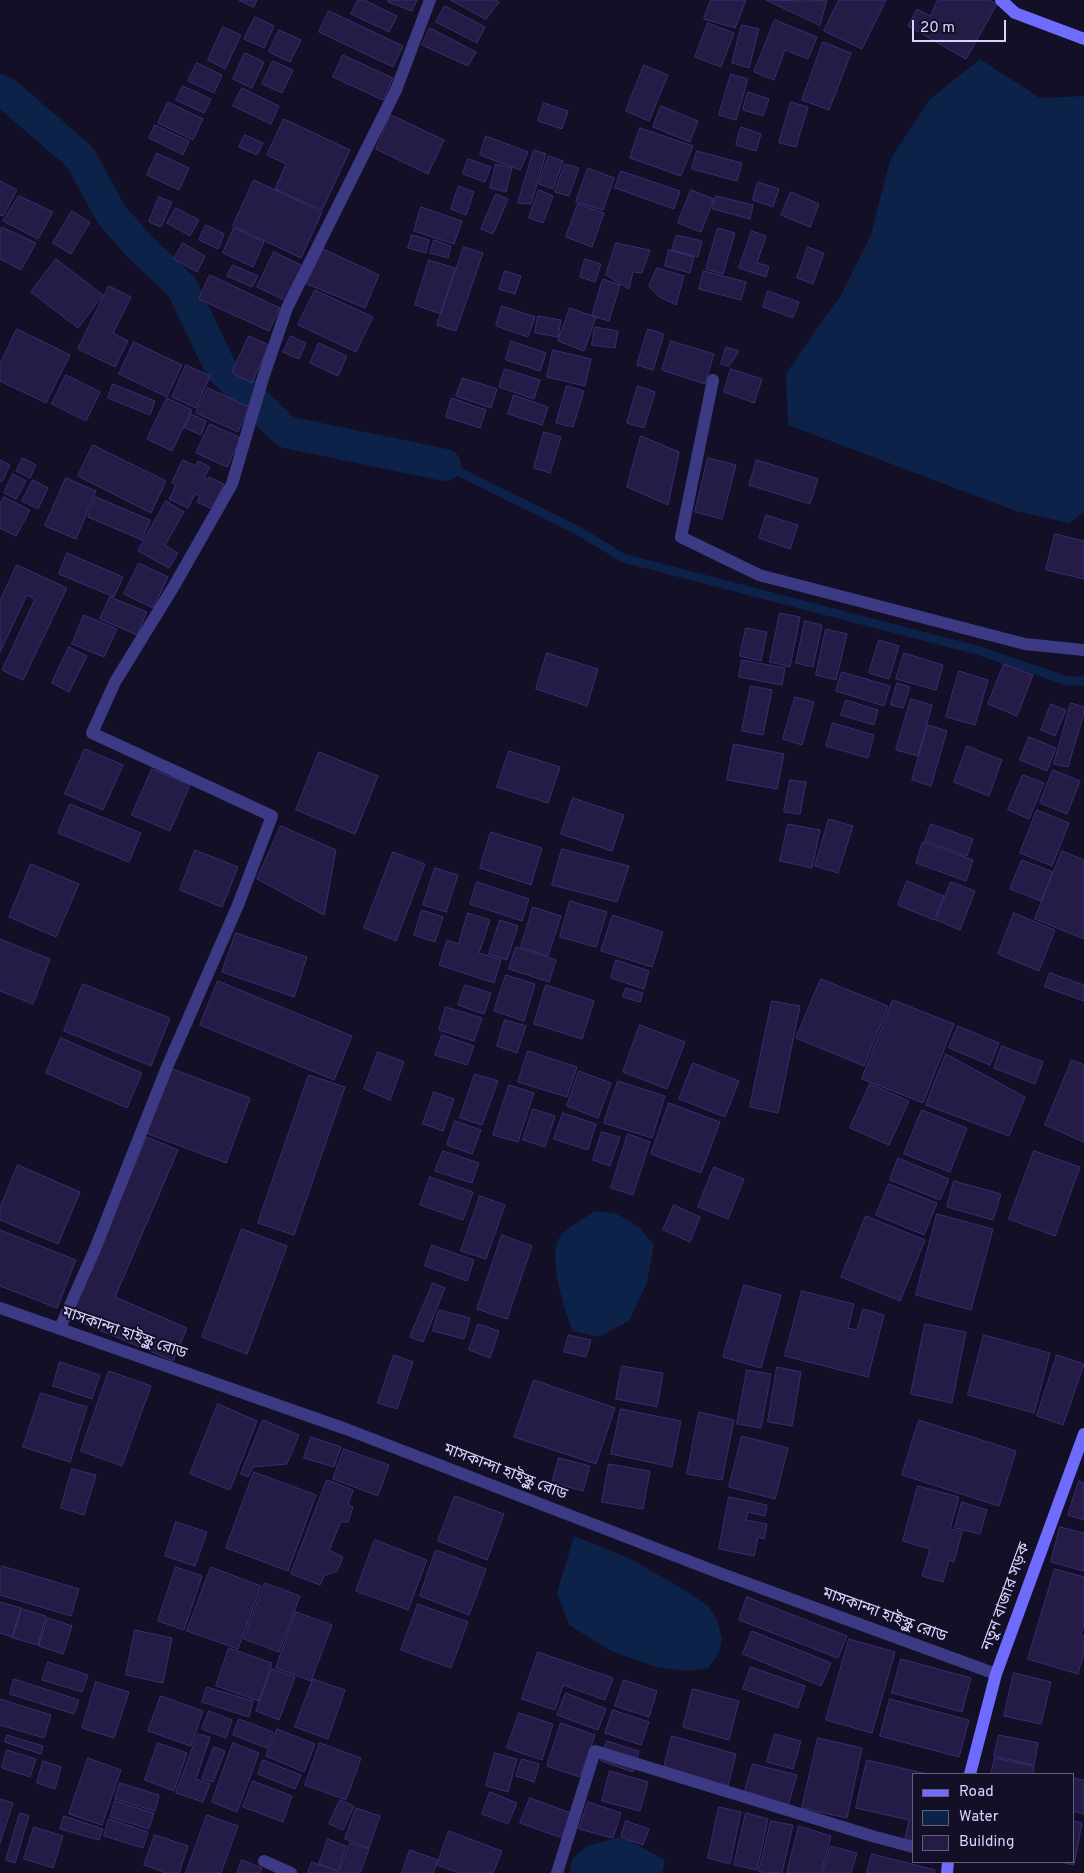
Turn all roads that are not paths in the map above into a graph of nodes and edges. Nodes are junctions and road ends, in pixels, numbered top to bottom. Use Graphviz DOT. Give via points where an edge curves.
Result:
graph roads {
  1 [pos="430,0"];
  2 [pos="1001,0"];
  3 [pos="1084,39"];
  4 [pos="714,380"];
  5 [pos="1084,650"];
  6 [pos="0,1308"];
  7 [pos="60,1328"];
  8 [pos="1084,1434"];
  9 [pos="996,1674"];
  10 [pos="970,1773"];
  11 [pos="912,1846"];
  12 [pos="264,1861"];
  13 [pos="291,1873"];
  14 [pos="557,1873"];
  1 -- 7 [label="street" via="396,90 287,308 232,484 115,682 92,732 272,816"];
  2 -- 3 [label="street" via="1015,13"];
  4 -- 5 [label="street" via="681,537 760,575 1025,644"];
  6 -- 7 [label="street, মাসকান্দা হাইস্কুল রোড"];
  7 -- 9 [label="street, মাসকান্দা হাইস্কুল রোড" via="346,1429 717,1572"];
  8 -- 9 [label="street, নতুন বাজার সড়ক"];
  9 -- 10 [label="street, নতুন বাজার সড়ক"];
  11 -- 14 [label="street" via="595,1751"];
  12 -- 13 [label="street"];
}
